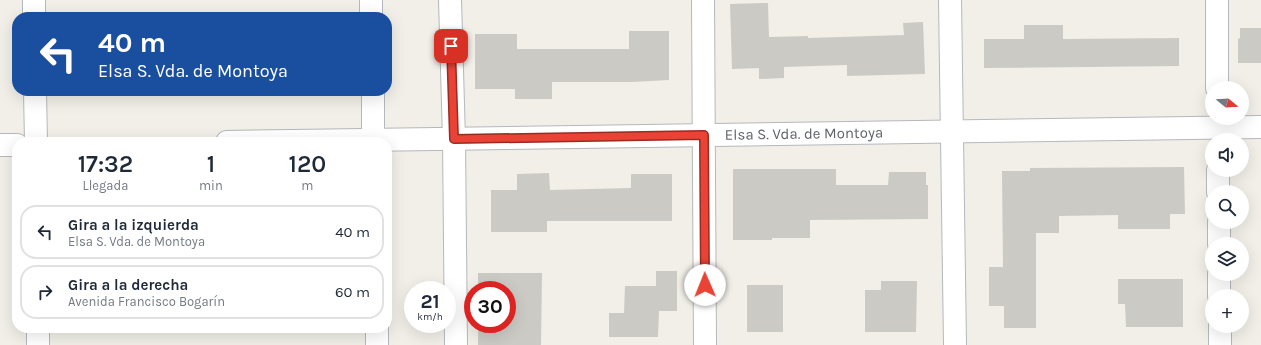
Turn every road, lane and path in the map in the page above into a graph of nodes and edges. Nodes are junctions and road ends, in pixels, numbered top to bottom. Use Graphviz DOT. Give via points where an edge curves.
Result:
graph roads {
  1 [pos="34,0"];
  2 [pos="371,0"];
  3 [pos="450,0"];
  4 [pos="703,0"];
  5 [pos="950,0"];
  6 [pos="1216,0"];
  7 [pos="34,12"];
  8 [pos="371,12"];
  9 [pos="1217,81"];
  10 [pos="35,96"];
  11 [pos="372,96"];
  12 [pos="1261,128"];
  13 [pos="1218,129"];
  14 [pos="952,132"];
  15 [pos="704,135"];
  16 [pos="36,137"];
  17 [pos="373,137"];
  18 [pos="454,139"];
  19 [pos="392,141"];
  20 [pos="0,145"];
  21 [pos="12,145"];
  22 [pos="38,333"];
  23 [pos="376,333"];
  24 [pos="1220,333"];
  25 [pos="38,345"];
  26 [pos="377,345"];
  27 [pos="456,345"];
  28 [pos="705,345"];
  29 [pos="955,345"];
  30 [pos="1220,345"];
  1 -- 7 [label="street"];
  2 -- 8 [label="street"];
  3 -- 18 [label="street"];
  4 -- 15 [label="street"];
  5 -- 14 [label="street"];
  6 -- 9 [label="street"];
  10 -- 16 [label="street"];
  11 -- 17 [label="street"];
  12 -- 13 [label="street, Elsa S. Vda. de Montoya"];
  13 -- 14 [label="street, Elsa S. Vda. de Montoya"];
  14 -- 15 [label="street, Elsa S. Vda. de Montoya"];
  14 -- 29 [label="street"];
  15 -- 18 [label="street, Elsa S. Vda. de Montoya"];
  15 -- 28 [label="street"];
  18 -- 19 [label="street, Elsa S. Vda. de Montoya"];
  18 -- 27 [label="street"];
  20 -- 21 [label="street"];
  22 -- 25 [label="street"];
  23 -- 26 [label="street"];
  24 -- 30 [label="street"];
}
